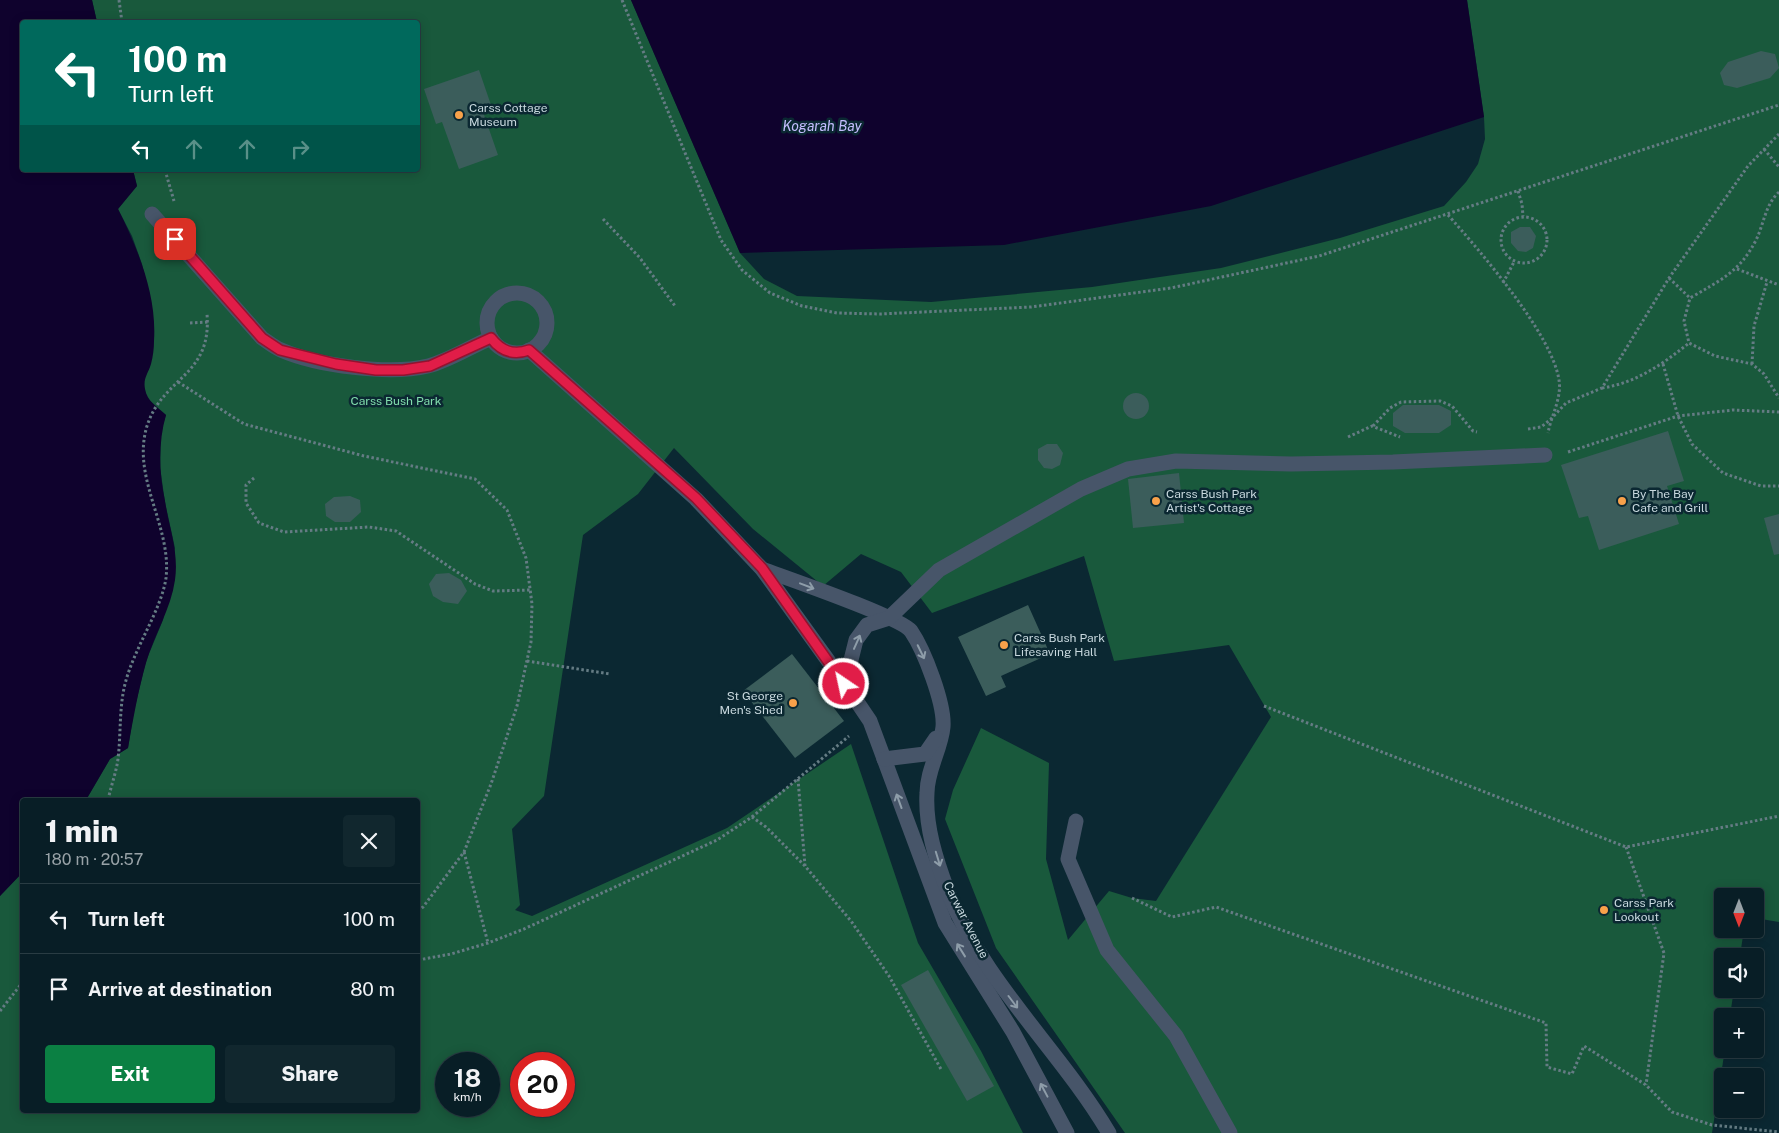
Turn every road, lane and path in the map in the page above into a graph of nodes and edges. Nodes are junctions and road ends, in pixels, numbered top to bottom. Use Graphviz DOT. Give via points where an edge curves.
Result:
graph roads {
  1 [pos="120,0"];
  2 [pos="622,0"];
  3 [pos="122,20"];
  4 [pos="1779,105"];
  5 [pos="1779,134"];
  6 [pos="1764,149"];
  7 [pos="1779,166"];
  8 [pos="1518,191"];
  9 [pos="1779,192"];
  10 [pos="152,214"];
  11 [pos="1448,215"];
  12 [pos="1523,216"];
  13 [pos="603,218"];
  14 [pos="1514,262"];
  15 [pos="1737,269"];
  16 [pos="1669,278"];
  17 [pos="1767,282"];
  18 [pos="1503,283"];
  19 [pos="1779,285"];
  20 [pos="1690,298"];
  21 [pos="674,306"];
  22 [pos="208,322"];
  23 [pos="190,323"];
  24 [pos="491,338"];
  25 [pos="1689,343"];
  26 [pos="529,350"];
  27 [pos="1664,364"];
  28 [pos="1752,364"];
  29 [pos="178,382"];
  30 [pos="1602,388"];
  31 [pos="1779,398"];
  32 [pos="157,404"];
  33 [pos="1779,412"];
  34 [pos="1678,416"];
  35 [pos="1550,420"];
  36 [pos="1372,426"];
  37 [pos="1526,430"];
  38 [pos="1476,436"];
  39 [pos="1345,438"];
  40 [pos="1403,438"];
  41 [pos="1545,455"];
  42 [pos="254,478"];
  43 [pos="1779,486"];
  44 [pos="762,568"];
  45 [pos="531,590"];
  46 [pos="889,618"];
  47 [pos="526,661"];
  48 [pos="610,674"];
  49 [pos="844,684"];
  50 [pos="1264,706"];
  51 [pos="943,726"];
  52 [pos="853,733"];
  53 [pos="884,759"];
  54 [pos="798,778"];
  55 [pos="108,798"];
  56 [pos="1779,816"];
  57 [pos="752,817"];
  58 [pos="1076,820"];
  59 [pos="1626,847"];
  60 [pos="464,852"];
  61 [pos="805,866"];
  62 [pos="1132,898"];
  63 [pos="420,909"];
  64 [pos="488,943"];
  65 [pos="420,960"];
  66 [pos="20,986"];
  67 [pos="0,1011"];
  68 [pos="942,1071"];
  69 [pos="1646,1085"];
  70 [pos="1779,1132"];
  71 [pos="1067,1133"];
  72 [pos="1109,1133"];
  73 [pos="1230,1133"];
  1 -- 3 [label="path"];
  2 -- 11 [label="path" via="721,240 742,270 770,293 802,306 837,313 880,314 1021,308 1172,288 1319,256"];
  4 -- 8 [label="path"];
  5 -- 6 [label="path"];
  6 -- 7 [label="path"];
  6 -- 16 [label="path" via="1748,166"];
  8 -- 11 [label="path"];
  8 -- 12 [label="path"];
  9 -- 15 [label="path" via="1767,208 1755,241"];
  10 -- 24 [label="lane" via="262,338 280,350 336,364 403,370 430,366"];
  11 -- 18 [label="path"];
  12 -- 14 [label="path" via="1508,222 1501,236 1503,251"];
  12 -- 14 [label="path" via="1538,221 1544,227 1547,242 1542,256 1536,260 1521,264"];
  13 -- 21 [label="path" via="640,258"];
  14 -- 18 [label="path"];
  15 -- 17 [label="path"];
  15 -- 20 [label="path"];
  16 -- 20 [label="path"];
  16 -- 30 [label="path"];
  17 -- 19 [label="path"];
  17 -- 28 [label="path" via="1754,326"];
  18 -- 35 [label="path" via="1549,349 1560,381 1557,404"];
  20 -- 25 [label="path" via="1684,321"];
  22 -- 23 [label="path"];
  24 -- 26 [label="lane" via="503,350 521,353"];
  24 -- 26 [label="lane" via="488,319 497,301 516,293 526,294 542,307 547,327 544,336"];
  25 -- 27 [label="path"];
  25 -- 28 [label="path" via="1715,356"];
  26 -- 44 [label="lane, Carwar Avenue" via="696,498"];
  27 -- 30 [label="path" via="1621,385"];
  27 -- 34 [label="path"];
  28 -- 31 [label="path" via="1764,374"];
  29 -- 45 [label="path" via="244,424 364,456 475,479 507,510 526,558"];
  30 -- 35 [label="path" via="1566,403"];
  32 -- 55 [label="path" via="147,426 144,455 151,499 167,554 166,579 134,654 125,685 118,760"];
  33 -- 34 [label="path" via="1734,410"];
  34 -- 41 [label="path" via="1568,452"];
  34 -- 43 [label="path" via="1692,444 1723,473 1761,486"];
  35 -- 37 [label="path" via="1541,427"];
  35 -- 41 [label="path"];
  36 -- 38 [label="path" via="1401,402 1440,400 1452,406 1473,431 1484,434"];
  36 -- 39 [label="path"];
  36 -- 40 [label="path"];
  41 -- 46 [label="lane" via="1291,464 1176,461 1128,470 1081,489 939,570"];
  42 -- 45 [label="path" via="246,484 246,503 259,523 284,532 369,526 396,531 474,584 493,591"];
  44 -- 46 [label="lane, Carwar Avenue, one-way"];
  44 -- 49 [label="lane, Carwar Avenue"];
  45 -- 47 [label="path" via="531,642"];
  49 -- 46 [label="lane, one-way" via="856,640 867,625"];
  46 -- 51 [label="lane, Carwar Avenue, one-way" via="910,630 935,680"];
  47 -- 48 [label="path"];
  47 -- 60 [label="path" via="517,706"];
  49 -- 53 [label="lane, Carwar Avenue" via="870,722"];
  50 -- 59 [label="path"];
  51 -- 53 [label="lane" via="925,754"];
  51 -- 72 [label="lane, Carwar Avenue, one-way" via="927,790 927,823 949,892 974,943 1002,987"];
  52 -- 54 [label="path"];
  71 -- 53 [label="lane, Carwar Avenue, one-way" via="1013,1032 944,923"];
  54 -- 57 [label="path"];
  54 -- 61 [label="path"];
  56 -- 59 [label="path"];
  57 -- 61 [label="path"];
  57 -- 64 [label="path" via="717,840"];
  58 -- 73 [label="lane" via="1068,859 1107,950 1176,1036"];
  59 -- 69 [label="path" via="1664,953"];
  60 -- 63 [label="path"];
  60 -- 64 [label="path"];
  61 -- 68 [label="path" via="851,921 889,976"];
  62 -- 69 [label="path" via="1172,917 1216,907 1546,1023 1547,1067 1572,1074 1584,1046"];
  64 -- 65 [label="path"];
  66 -- 67 [label="path"];
  69 -- 70 [label="path" via="1672,1112 1712,1125"];
}
